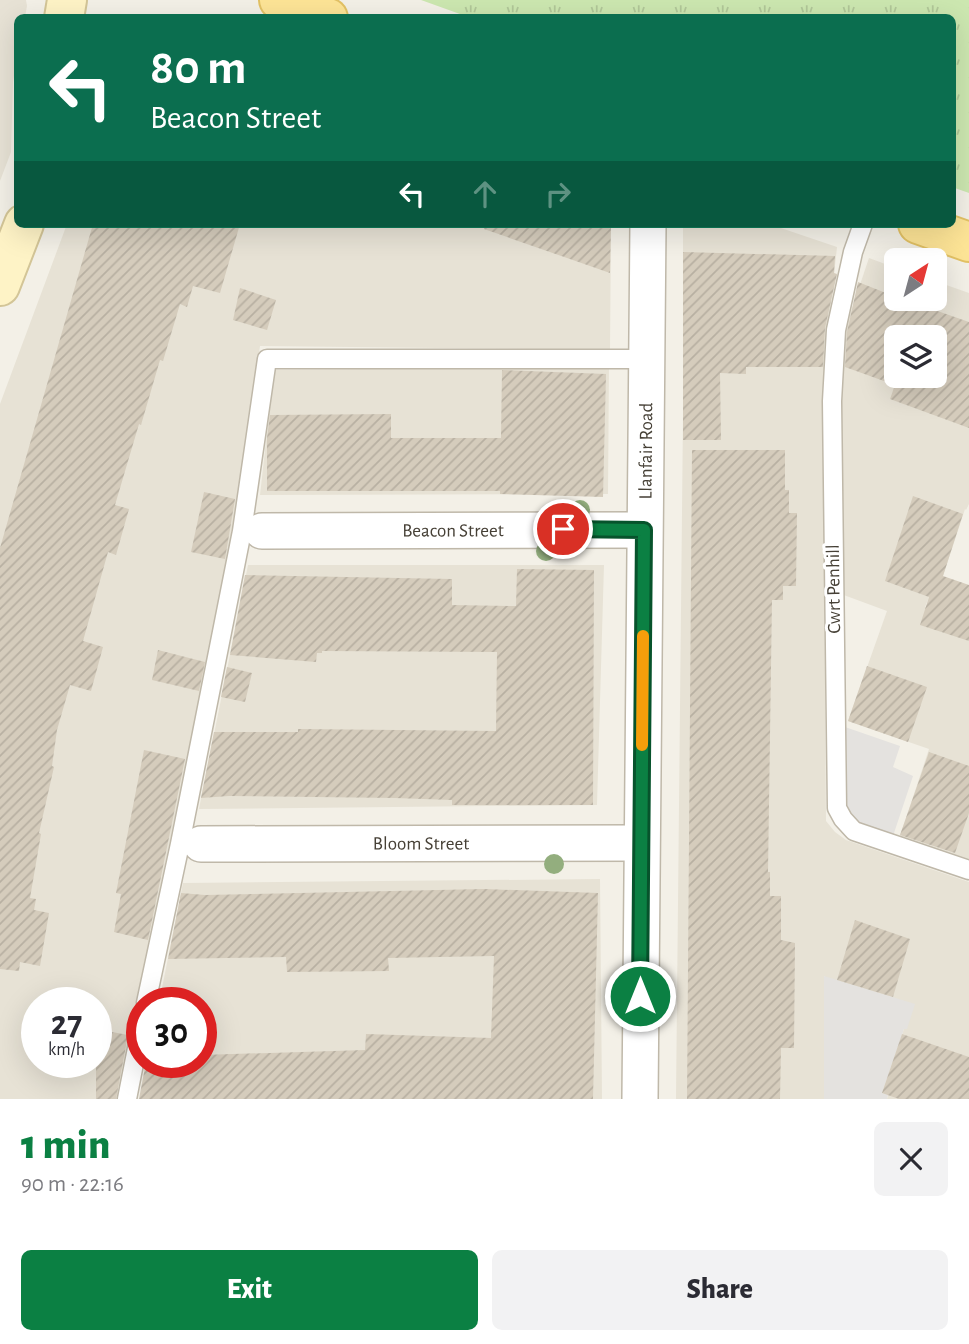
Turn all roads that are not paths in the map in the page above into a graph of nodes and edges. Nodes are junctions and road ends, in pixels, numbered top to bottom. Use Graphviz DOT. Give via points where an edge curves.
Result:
graph roads {
  1 [pos="279,0"];
  2 [pos="317,14"];
  3 [pos="22,228"];
  4 [pos="648,228"];
  5 [pos="862,228"];
  6 [pos="929,228"];
  7 [pos="969,242"];
  8 [pos="0,286"];
  9 [pos="646,359"];
  10 [pos="644,530"];
  11 [pos="252,531"];
  12 [pos="641,843"];
  13 [pos="191,844"];
  14 [pos="969,870"];
  15 [pos="151,987"];
  16 [pos="131,1078"];
  17 [pos="127,1099"];
  18 [pos="640,1099"];
  1 -- 2 [label="main road"];
  3 -- 8 [label="main road"];
  4 -- 9 [label="street, Llanfair Road"];
  5 -- 14 [label="lane, Cwrt Penhill" via="836,330 832,401 837,808 854,831"];
  6 -- 7 [label="main road"];
  9 -- 10 [label="street, Llanfair Road"];
  9 -- 11 [label="lane" via="267,359"];
  10 -- 11 [label="street, Beacon Street"];
  10 -- 12 [label="street, Llanfair Road"];
  11 -- 13 [label="lane"];
  12 -- 13 [label="street, Bloom Street"];
  12 -- 18 [label="street, Llanfair Road"];
  13 -- 15 [label="lane"];
  16 -- 17 [label="lane"];
}
